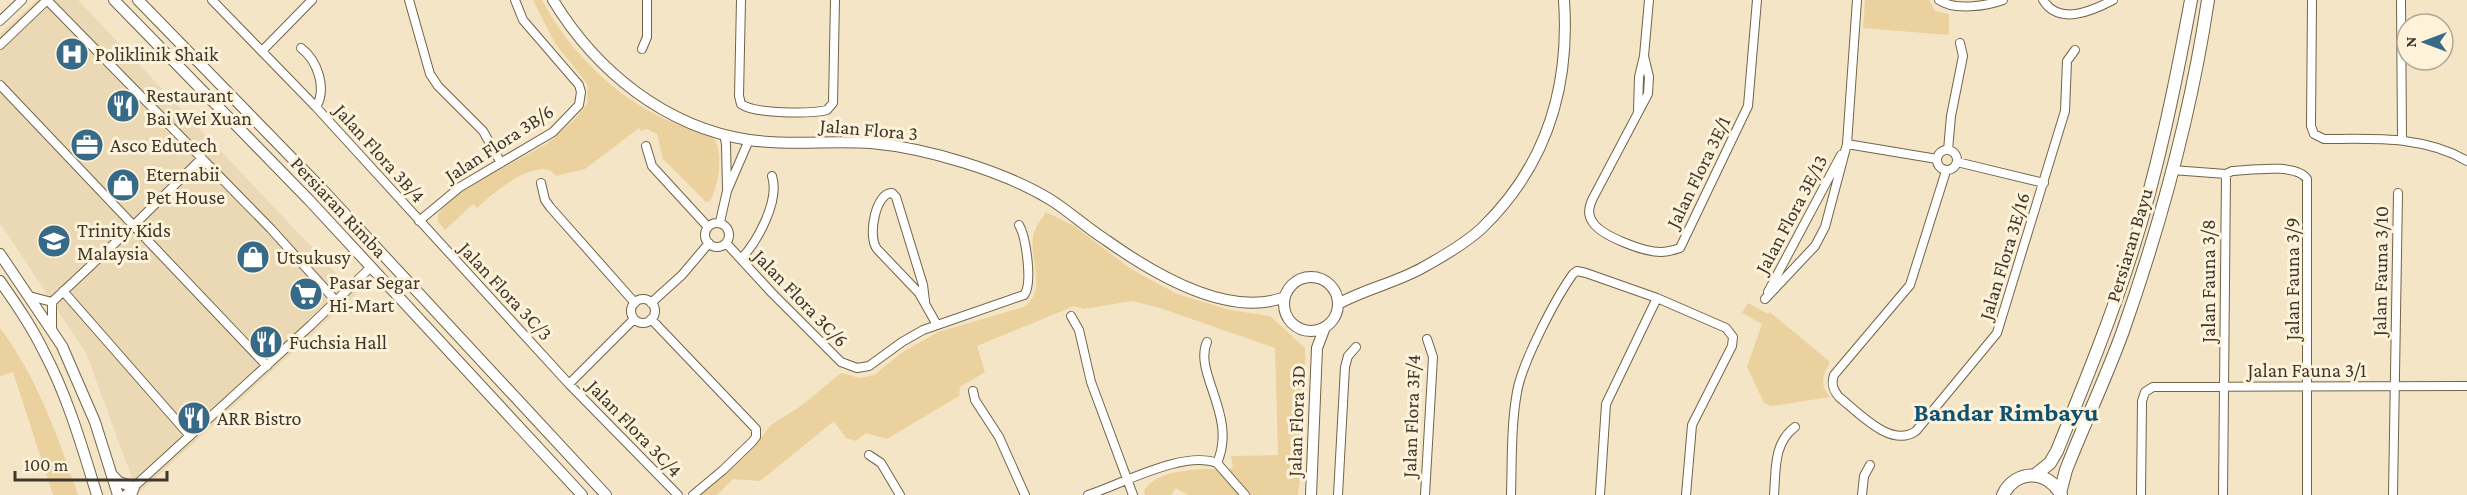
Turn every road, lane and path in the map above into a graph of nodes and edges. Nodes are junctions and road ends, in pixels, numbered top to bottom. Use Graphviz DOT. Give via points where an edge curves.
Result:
graph roads {
  1 [pos="22,0"];
  2 [pos="47,0"];
  3 [pos="114,0"];
  4 [pos="138,0"];
  5 [pos="212,0"];
  6 [pos="312,0"];
  7 [pos="410,0"];
  8 [pos="515,0"];
  9 [pos="553,0"];
  10 [pos="647,0"];
  11 [pos="741,0"];
  12 [pos="835,0"];
  13 [pos="1564,0"];
  14 [pos="1650,0"];
  15 [pos="1757,0"];
  16 [pos="1857,0"];
  17 [pos="1939,0"];
  18 [pos="2003,0"];
  19 [pos="2043,0"];
  20 [pos="2113,0"];
  21 [pos="2191,0"];
  22 [pos="2208,0"];
  23 [pos="2312,0"];
  24 [pos="2401,0"];
  25 [pos="0,21"];
  26 [pos="1960,43"];
  27 [pos="0,45"];
  28 [pos="301,48"];
  29 [pos="642,49"];
  30 [pos="2075,50"];
  31 [pos="262,51"];
  32 [pos="0,85"];
  33 [pos="316,107"];
  34 [pos="724,134"];
  35 [pos="749,140"];
  36 [pos="2402,140"];
  37 [pos="1847,144"];
  38 [pos="646,146"];
  39 [pos="1948,150"];
  40 [pos="202,158"];
  41 [pos="1937,159"];
  42 [pos="2467,161"];
  43 [pos="1957,162"];
  44 [pos="501,163"];
  45 [pos="2172,170"];
  46 [pos="1946,171"];
  47 [pos="2226,174"];
  48 [pos="772,176"];
  49 [pos="541,183"];
  50 [pos="2044,183"];
  51 [pos="727,191"];
  52 [pos="2398,193"];
  53 [pos="419,221"];
  54 [pos="720,222"];
  55 [pos="134,225"];
  56 [pos="1019,225"];
  57 [pos="708,227"];
  58 [pos="709,243"];
  59 [pos="726,243"];
  60 [pos="0,254"];
  61 [pos="741,260"];
  62 [pos="371,267"];
  63 [pos="0,281"];
  64 [pos="1332,287"];
  65 [pos="63,291"];
  66 [pos="1358,293"];
  67 [pos="29,296"];
  68 [pos="1285,297"];
  69 [pos="1657,298"];
  70 [pos="336,301"];
  71 [pos="925,301"];
  72 [pos="52,302"];
  73 [pos="635,303"];
  74 [pos="651,303"];
  75 [pos="1270,303"];
  76 [pos="1338,304"];
  77 [pos="1286,314"];
  78 [pos="1071,316"];
  79 [pos="634,319"];
  80 [pos="651,319"];
  81 [pos="937,325"];
  82 [pos="1325,327"];
  83 [pos="52,330"];
  84 [pos="1307,331"];
  85 [pos="1427,339"];
  86 [pos="1207,342"];
  87 [pos="1356,347"];
  88 [pos="1317,348"];
  89 [pos="267,366"];
  90 [pos="569,384"];
  91 [pos="2395,386"];
  92 [pos="2467,386"];
  93 [pos="2224,387"];
  94 [pos="2309,387"];
  95 [pos="973,391"];
  96 [pos="1795,427"];
  97 [pos="190,436"];
  98 [pos="869,455"];
  99 [pos="1217,463"];
  100 [pos="1870,465"];
  101 [pos="112,475"];
  102 [pos="2035,475"];
  103 [pos="1128,481"];
  104 [pos="130,492"];
  105 [pos="2060,494"];
  106 [pos="97,495"];
  107 [pos="118,495"];
  108 [pos="582,495"];
  109 [pos="606,495"];
  110 [pos="678,495"];
  111 [pos="693,495"];
  112 [pos="900,495"];
  113 [pos="1025,495"];
  114 [pos="1088,495"];
  115 [pos="1133,495"];
  116 [pos="1245,495"];
  117 [pos="1311,495"];
  118 [pos="1338,495"];
  119 [pos="1425,495"];
  120 [pos="1510,495"];
  121 [pos="1600,495"];
  122 [pos="1686,495"];
  123 [pos="1774,495"];
  124 [pos="1862,495"];
  125 [pos="2002,495"];
  126 [pos="2141,495"];
  127 [pos="2223,495"];
  128 [pos="2307,495"];
  129 [pos="2393,495"];
  1 -- 25 [label="street"];
  2 -- 27 [label="street"];
  2 -- 40 [label="street"];
  3 -- 62 [label="street, Persiaran Rimba"];
  4 -- 109 [label="street, Persiaran Rimba" via="322,189"];
  5 -- 31 [label="street, Jalan Flora 3B/4"];
  6 -- 31 [label="street"];
  7 -- 44 [label="street" via="430,74 483,131"];
  8 -- 44 [label="street, Jalan Flora 3B/6" via="523,20 579,85 581,97 573,113 549,135"];
  9 -- 34 [label="street, Jalan Flora 3" via="584,45 637,93 684,121"];
  10 -- 29 [label="street" via="647,32"];
  11 -- 12 [label="street" via="741,104 752,110 816,111 827,110 833,103"];
  13 -- 66 [label="street" via="1564,64 1552,117 1523,180 1481,230 1452,250 1390,283"];
  14 -- 15 [label="street, Jalan Flora 3E/1" via="1644,56 1649,73 1645,103 1590,205 1590,216 1598,228 1624,243 1657,252 1680,248 1748,106"];
  16 -- 37 [label="street, Jalan Flora 3E/13"];
  17 -- 18 [label="street" via="1954,5"];
  19 -- 20 [label="street" via="2059,15 2074,14"];
  21 -- 102 [label="main road, Persiaran Bayu" via="2175,86 2131,258 2057,450 2050,463"];
  22 -- 45 [label="main road, Persiaran Bayu" via="2192,95"];
  23 -- 36 [label="street" via="2314,134 2324,139"];
  24 -- 36 [label="street"];
  26 -- 39 [label="street" via="1962,60"];
  28 -- 33 [label="street, Jalan Flora 3B/4" via="313,60 322,91"];
  30 -- 50 [label="street, Jalan Flora 3E/16" via="2067,61 2065,111"];
  31 -- 33 [label="street, Jalan Flora 3B/4"];
  32 -- 55 [label="street"];
  33 -- 53 [label="street, Jalan Flora 3B/4"];
  34 -- 35 [label="street, Jalan Flora 3"];
  34 -- 51 [label="street"];
  35 -- 51 [label="street"];
  35 -- 75 [label="street, Jalan Flora 3" via="870,143 936,154 1049,199 1128,255 1190,289 1224,298"];
  36 -- 42 [label="street" via="2448,150"];
  37 -- 37 [label="street, Jalan Flora 3E/13" via="1822,236 1764,300 1809,211"];
  37 -- 41 [label="street"];
  38 -- 57 [label="street" via="652,166"];
  39 -- 41 [label="street" via="1940,152"];
  39 -- 43 [label="street"];
  40 -- 55 [label="street"];
  40 -- 70 [label="street"];
  41 -- 46 [label="street" via="1938,166"];
  43 -- 46 [label="street"];
  43 -- 50 [label="street"];
  44 -- 53 [label="street, Jalan Flora 3B/6" via="451,193"];
  45 -- 47 [label="street"];
  45 -- 105 [label="main road, Persiaran Bayu" via="2123,331 2068,464"];
  46 -- 50 [label="street, Jalan Flora 3E/16" via="1910,285 1832,380 1839,397 1893,436 1916,431 1992,342"];
  47 -- 93 [label="street, Jalan Fauna 3/8"];
  47 -- 94 [label="street, Jalan Fauna 3/9" via="2291,169 2307,179"];
  48 -- 61 [label="street" via="773,194 760,234"];
  49 -- 73 [label="street" via="550,207"];
  51 -- 54 [label="street"];
  52 -- 91 [label="street, Jalan Fauna 3/10"];
  53 -- 90 [label="street, Jalan Flora 3C/3"];
  54 -- 57 [label="street"];
  54 -- 59 [label="street" via="729,231"];
  55 -- 65 [label="street"];
  55 -- 89 [label="street"];
  56 -- 81 [label="street" via="1029,282 1027,291 1017,299"];
  57 -- 58 [label="street" via="705,237"];
  58 -- 59 [label="street" via="716,247"];
  58 -- 74 [label="street"];
  59 -- 61 [label="street, Jalan Flora 3C/6"];
  60 -- 67 [label="street"];
  61 -- 81 [label="street, Jalan Flora 3C/6" via="846,365 857,368 875,363 902,342"];
  62 -- 70 [label="street"];
  62 -- 108 [label="street, Persiaran Rimba"];
  63 -- 106 [label="street" via="45,353"];
  64 -- 66 [label="street, Jalan Flora 3"];
  64 -- 68 [label="street, Jalan Flora 3" via="1310,277 1294,283"];
  64 -- 76 [label="street"];
  65 -- 72 [label="street"];
  65 -- 97 [label="street"];
  66 -- 76 [label="street"];
  67 -- 72 [label="street"];
  67 -- 83 [label="street"];
  68 -- 75 [label="street, Jalan Flora 3"];
  68 -- 77 [label="street"];
  69 -- 120 [label="street" via="1586,273 1573,274 1519,383"];
  69 -- 121 [label="street" via="1606,404"];
  69 -- 122 [label="street" via="1729,330 1734,341 1692,425"];
  70 -- 89 [label="street"];
  71 -- 71 [label="street" via="872,240 873,222 887,192 897,199"];
  71 -- 81 [label="street"];
  72 -- 83 [label="street"];
  73 -- 74 [label="street"];
  73 -- 79 [label="street"];
  74 -- 80 [label="street"];
  75 -- 77 [label="street"];
  76 -- 82 [label="street" via="1332,321"];
  77 -- 84 [label="street" via="1298,328"];
  78 -- 103 [label="street"];
  79 -- 80 [label="street" via="642,323"];
  79 -- 90 [label="street"];
  80 -- 111 [label="street, Jalan Flora 3C/4" via="756,429 752,442"];
  82 -- 84 [label="street"];
  82 -- 88 [label="street, Jalan Flora 3D"];
  83 -- 101 [label="street" via="79,384"];
  84 -- 88 [label="street, Jalan Flora 3D"];
  85 -- 119 [label="street, Jalan Flora 3F/4" via="1433,357"];
  86 -- 99 [label="street" via="1204,363 1222,419"];
  87 -- 118 [label="street" via="1346,367"];
  88 -- 117 [label="street, Jalan Flora 3D"];
  89 -- 97 [label="street"];
  90 -- 110 [label="street, Jalan Flora 3C/4"];
  91 -- 92 [label="street, Jalan Fauna 3/1"];
  91 -- 94 [label="street, Jalan Fauna 3/1"];
  91 -- 129 [label="street, Jalan Fauna 3/10"];
  93 -- 94 [label="street, Jalan Fauna 3/1"];
  93 -- 126 [label="street, Jalan Fauna 3/1" via="2148,389 2142,401"];
  93 -- 127 [label="street, Jalan Fauna 3/8"];
  94 -- 128 [label="street, Jalan Fauna 3/9"];
  95 -- 113 [label="street" via="999,436"];
  96 -- 123 [label="street" via="1785,436 1779,450"];
  97 -- 104 [label="street"];
  98 -- 112 [label="street" via="881,464"];
  99 -- 103 [label="street" via="1175,462"];
  99 -- 116 [label="street"];
  100 -- 124 [label="street"];
  101 -- 104 [label="street"];
  101 -- 107 [label="street"];
  102 -- 105 [label="main road" via="2054,484"];
  102 -- 125 [label="main road" via="2014,480"];
  103 -- 114 [label="street"];
  103 -- 115 [label="street"];
}
